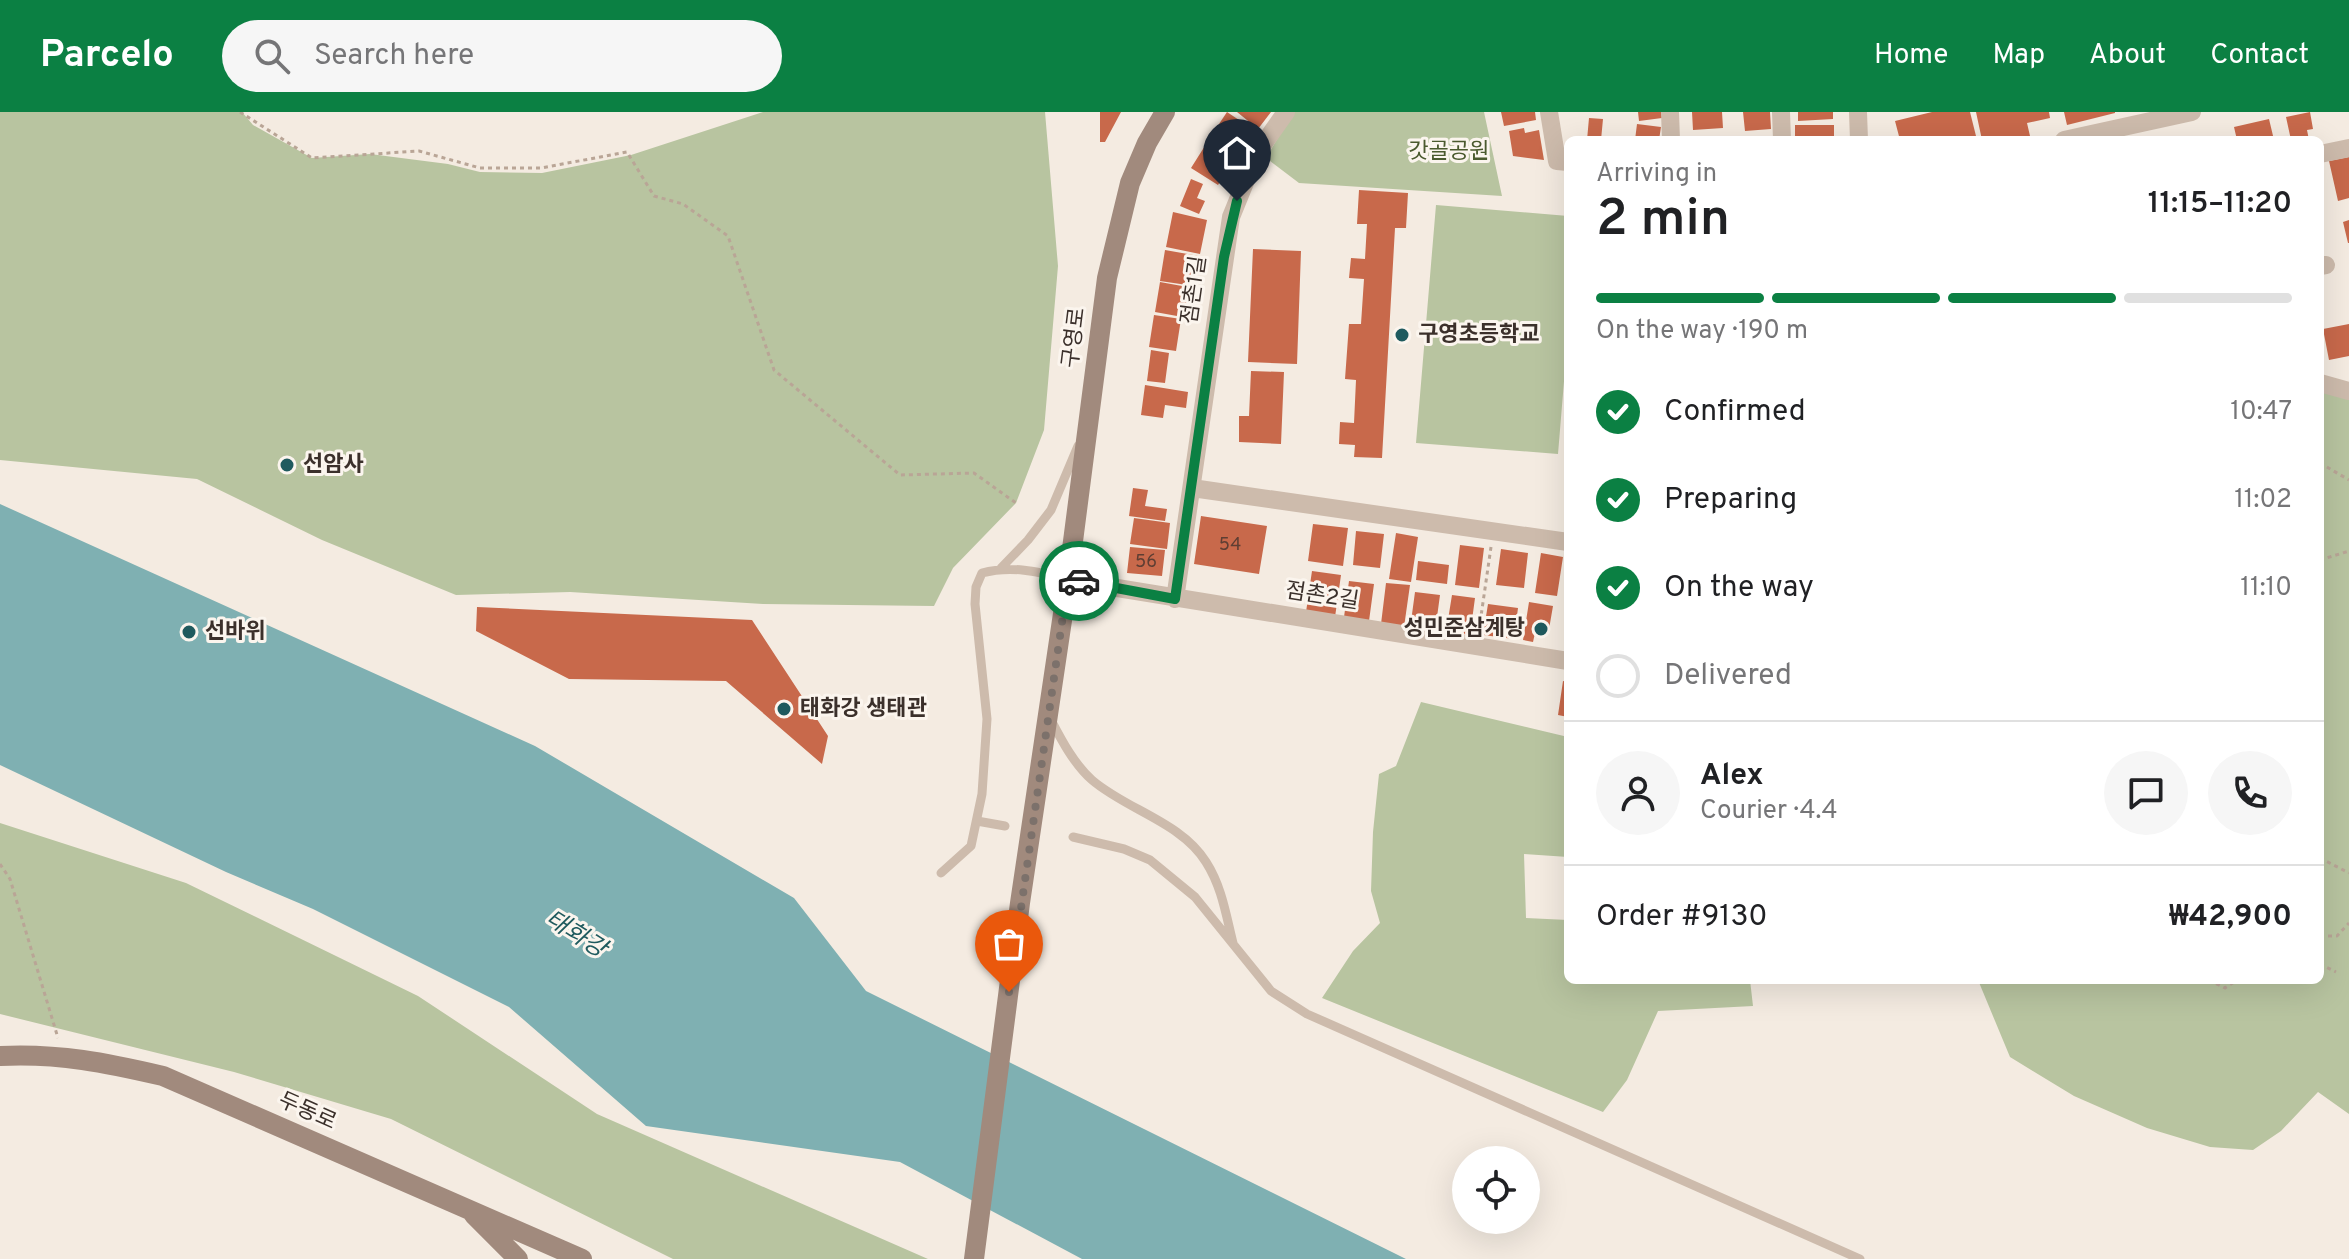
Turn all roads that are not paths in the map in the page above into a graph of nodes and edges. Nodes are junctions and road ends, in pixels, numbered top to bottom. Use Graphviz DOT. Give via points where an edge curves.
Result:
graph roads {
  1 [pos="1165,112"];
  2 [pos="1286,112"];
  3 [pos="1549,112"];
  4 [pos="1670,112"];
  5 [pos="1781,112"];
  6 [pos="1858,112"];
  7 [pos="2192,112"];
  8 [pos="2119,134"];
  9 [pos="1671,136"];
  10 [pos="1782,136"];
  11 [pos="1859,136"];
  12 [pos="2349,148"];
  13 [pos="2324,153"];
  14 [pos="1564,162"];
  15 [pos="2324,384"];
  16 [pos="2349,391"];
  17 [pos="1088,425"];
  18 [pos="1192,488"];
  19 [pos="1564,541"];
  20 [pos="1001,568"];
  21 [pos="1068,580"];
  22 [pos="1175,599"];
  23 [pos="1564,660"];
  24 [pos="1048,714"];
  25 [pos="977,821"];
  26 [pos="1005,826"];
  27 [pos="1073,837"];
  28 [pos="941,873"];
  29 [pos="1233,946"];
  30 [pos="0,1056"];
  31 [pos="469,1210"];
  32 [pos="518,1259"];
  33 [pos="582,1259"];
  34 [pos="974,1259"];
  35 [pos="1860,1259"];
  1 -- 17 [label="main road, 구영로" via="1130,183 1107,278"];
  2 -- 18 [label="street, 점촌1길" via="1257,153 1231,217"];
  3 -- 14 [label="street" via="1557,161"];
  4 -- 9 [label="street"];
  5 -- 10 [label="street"];
  6 -- 11 [label="street"];
  7 -- 8 [label="street"];
  12 -- 13 [label="street"];
  15 -- 16 [label="street"];
  17 -- 20 [label="lane" via="1051,510"];
  17 -- 21 [label="main road, 구영로"];
  18 -- 19 [label="street"];
  18 -- 22 [label="street, 점촌1길"];
  20 -- 21 [label="lane"];
  20 -- 25 [label="lane" via="982,573 976,587 987,719"];
  21 -- 22 [label="street, 점촌2길"];
  21 -- 24 [label="main road, 구영로"];
  22 -- 23 [label="street, 점촌2길"];
  24 -- 29 [label="lane" via="1068,752 1090,778 1187,840 1205,860 1222,892"];
  24 -- 34 [label="main road, 구영로"];
  25 -- 26 [label="lane"];
  25 -- 28 [label="lane" via="971,846"];
  27 -- 29 [label="lane" via="1150,860 1195,897"];
  29 -- 35 [label="lane" via="1271,991 1307,1014"];
  30 -- 31 [label="main road, 두동로" via="95,1060 163,1076"];
  31 -- 32 [label="main road"];
  31 -- 33 [label="main road, 두동로"];
}
